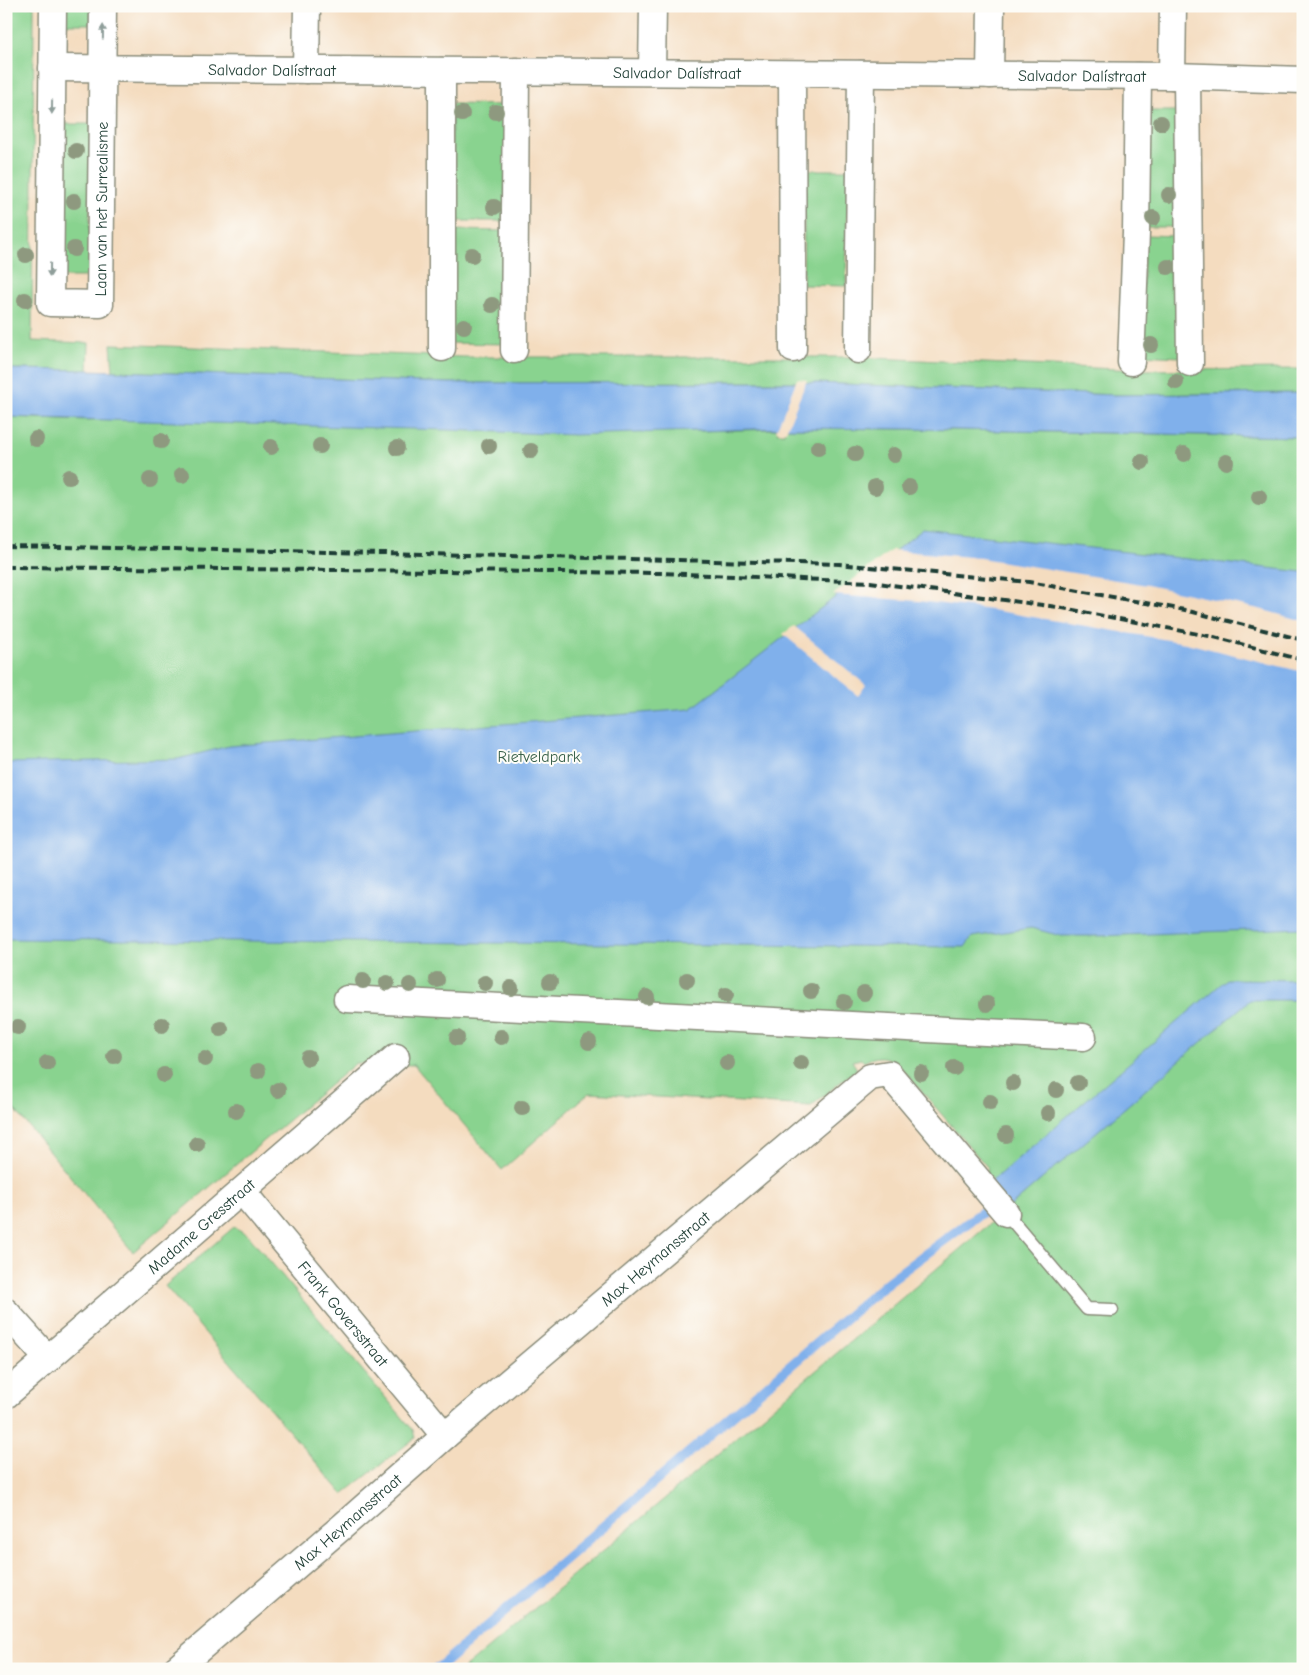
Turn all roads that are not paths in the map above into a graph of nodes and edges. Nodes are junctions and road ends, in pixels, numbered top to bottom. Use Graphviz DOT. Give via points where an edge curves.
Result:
graph roads {
  1 [pos="53,6"];
  2 [pos="103,6"];
  3 [pos="307,6"];
  4 [pos="653,6"];
  5 [pos="991,6"];
  6 [pos="1173,6"];
  7 [pos="52,68"];
  8 [pos="102,68"];
  9 [pos="306,70"];
  10 [pos="442,71"];
  11 [pos="516,72"];
  12 [pos="652,72"];
  13 [pos="792,74"];
  14 [pos="861,74"];
  15 [pos="990,75"];
  16 [pos="1138,76"];
  17 [pos="1179,77"];
  18 [pos="1303,80"];
  19 [pos="442,348"];
  20 [pos="793,349"];
  21 [pos="514,350"];
  22 [pos="858,350"];
  23 [pos="1131,362"];
  24 [pos="1190,363"];
  25 [pos="347,999"];
  26 [pos="1083,1037"];
  27 [pos="396,1057"];
  28 [pos="242,1191"];
  29 [pos="1006,1213"];
  30 [pos="1112,1310"];
  31 [pos="6,1312"];
  32 [pos="48,1359"];
  33 [pos="6,1395"];
  34 [pos="444,1436"];
  35 [pos="176,1669"];
  1 -- 7 [label="street, Laan van het Surrealisme"];
  8 -- 2 [label="street, Laan van het Surrealisme, one-way"];
  3 -- 9 [label="street"];
  4 -- 12 [label="street"];
  5 -- 15 [label="street"];
  6 -- 17 [label="street"];
  7 -- 8 [label="street, Salvador Dalístraat"];
  7 -- 8 [label="street, Laan van het Surrealisme, one-way" via="50,303 100,304"];
  8 -- 9 [label="street, Salvador Dalístraat"];
  9 -- 10 [label="street, Salvador Dalístraat"];
  10 -- 11 [label="street, Salvador Dalístraat"];
  10 -- 19 [label="street"];
  11 -- 12 [label="street, Salvador Dalístraat"];
  11 -- 21 [label="street"];
  12 -- 13 [label="street, Salvador Dalístraat"];
  13 -- 14 [label="street, Salvador Dalístraat"];
  13 -- 20 [label="street"];
  14 -- 15 [label="street, Salvador Dalístraat"];
  14 -- 22 [label="street"];
  15 -- 16 [label="street, Salvador Dalístraat"];
  16 -- 17 [label="street, Salvador Dalístraat"];
  16 -- 23 [label="street"];
  17 -- 18 [label="street, Salvador Dalístraat"];
  17 -- 24 [label="street"];
  25 -- 26 [label="street"];
  27 -- 28 [label="street, Madame Gresstraat"];
  28 -- 32 [label="street, Madame Gresstraat"];
  28 -- 34 [label="street, Frank Goversstraat"];
  29 -- 30 [label="lane, Max Heymansstraat" via="1087,1309"];
  29 -- 34 [label="street, Max Heymansstraat" via="889,1074 870,1077"];
  31 -- 32 [label="street"];
  32 -- 33 [label="street, Madame Gresstraat"];
  34 -- 35 [label="street, Max Heymansstraat"];
}
